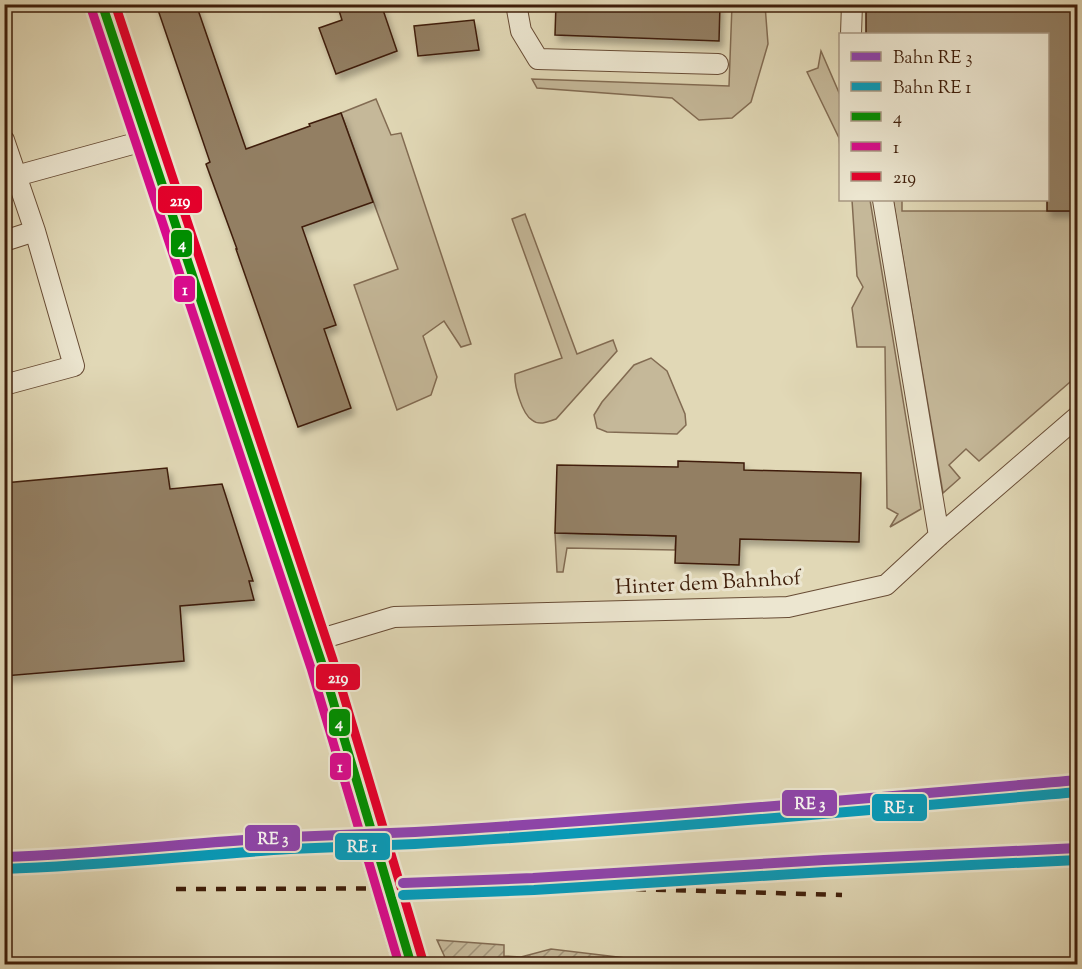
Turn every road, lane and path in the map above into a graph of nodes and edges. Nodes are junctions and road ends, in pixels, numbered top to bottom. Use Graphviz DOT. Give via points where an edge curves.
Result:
graph roads {
  1 [pos="102,4"];
  2 [pos="516,4"];
  3 [pos="852,4"];
  4 [pos="851,33"];
  5 [pos="718,64"];
  6 [pos="4,140"];
  7 [pos="147,140"];
  8 [pos="16,176"];
  9 [pos="883,201"];
  10 [pos="35,231"];
  11 [pos="4,241"];
  12 [pos="4,386"];
  13 [pos="1077,416"];
  14 [pos="939,536"];
  15 [pos="314,641"];
  16 [pos="407,952"];
  1 -- 7 [label="street"];
  2 -- 5 [label="lane" via="521,31 538,59"];
  3 -- 4 [label="lane"];
  6 -- 8 [label="lane"];
  7 -- 8 [label="lane"];
  7 -- 15 [label="street"];
  8 -- 10 [label="lane"];
  9 -- 14 [label="lane"];
  10 -- 11 [label="lane"];
  10 -- 12 [label="lane" via="74,366"];
  13 -- 14 [label="lane, Hinter dem Bahnhof"];
  14 -- 15 [label="lane, Hinter dem Bahnhof" via="886,585 788,607 394,617"];
  15 -- 16 [label="street"];
}
